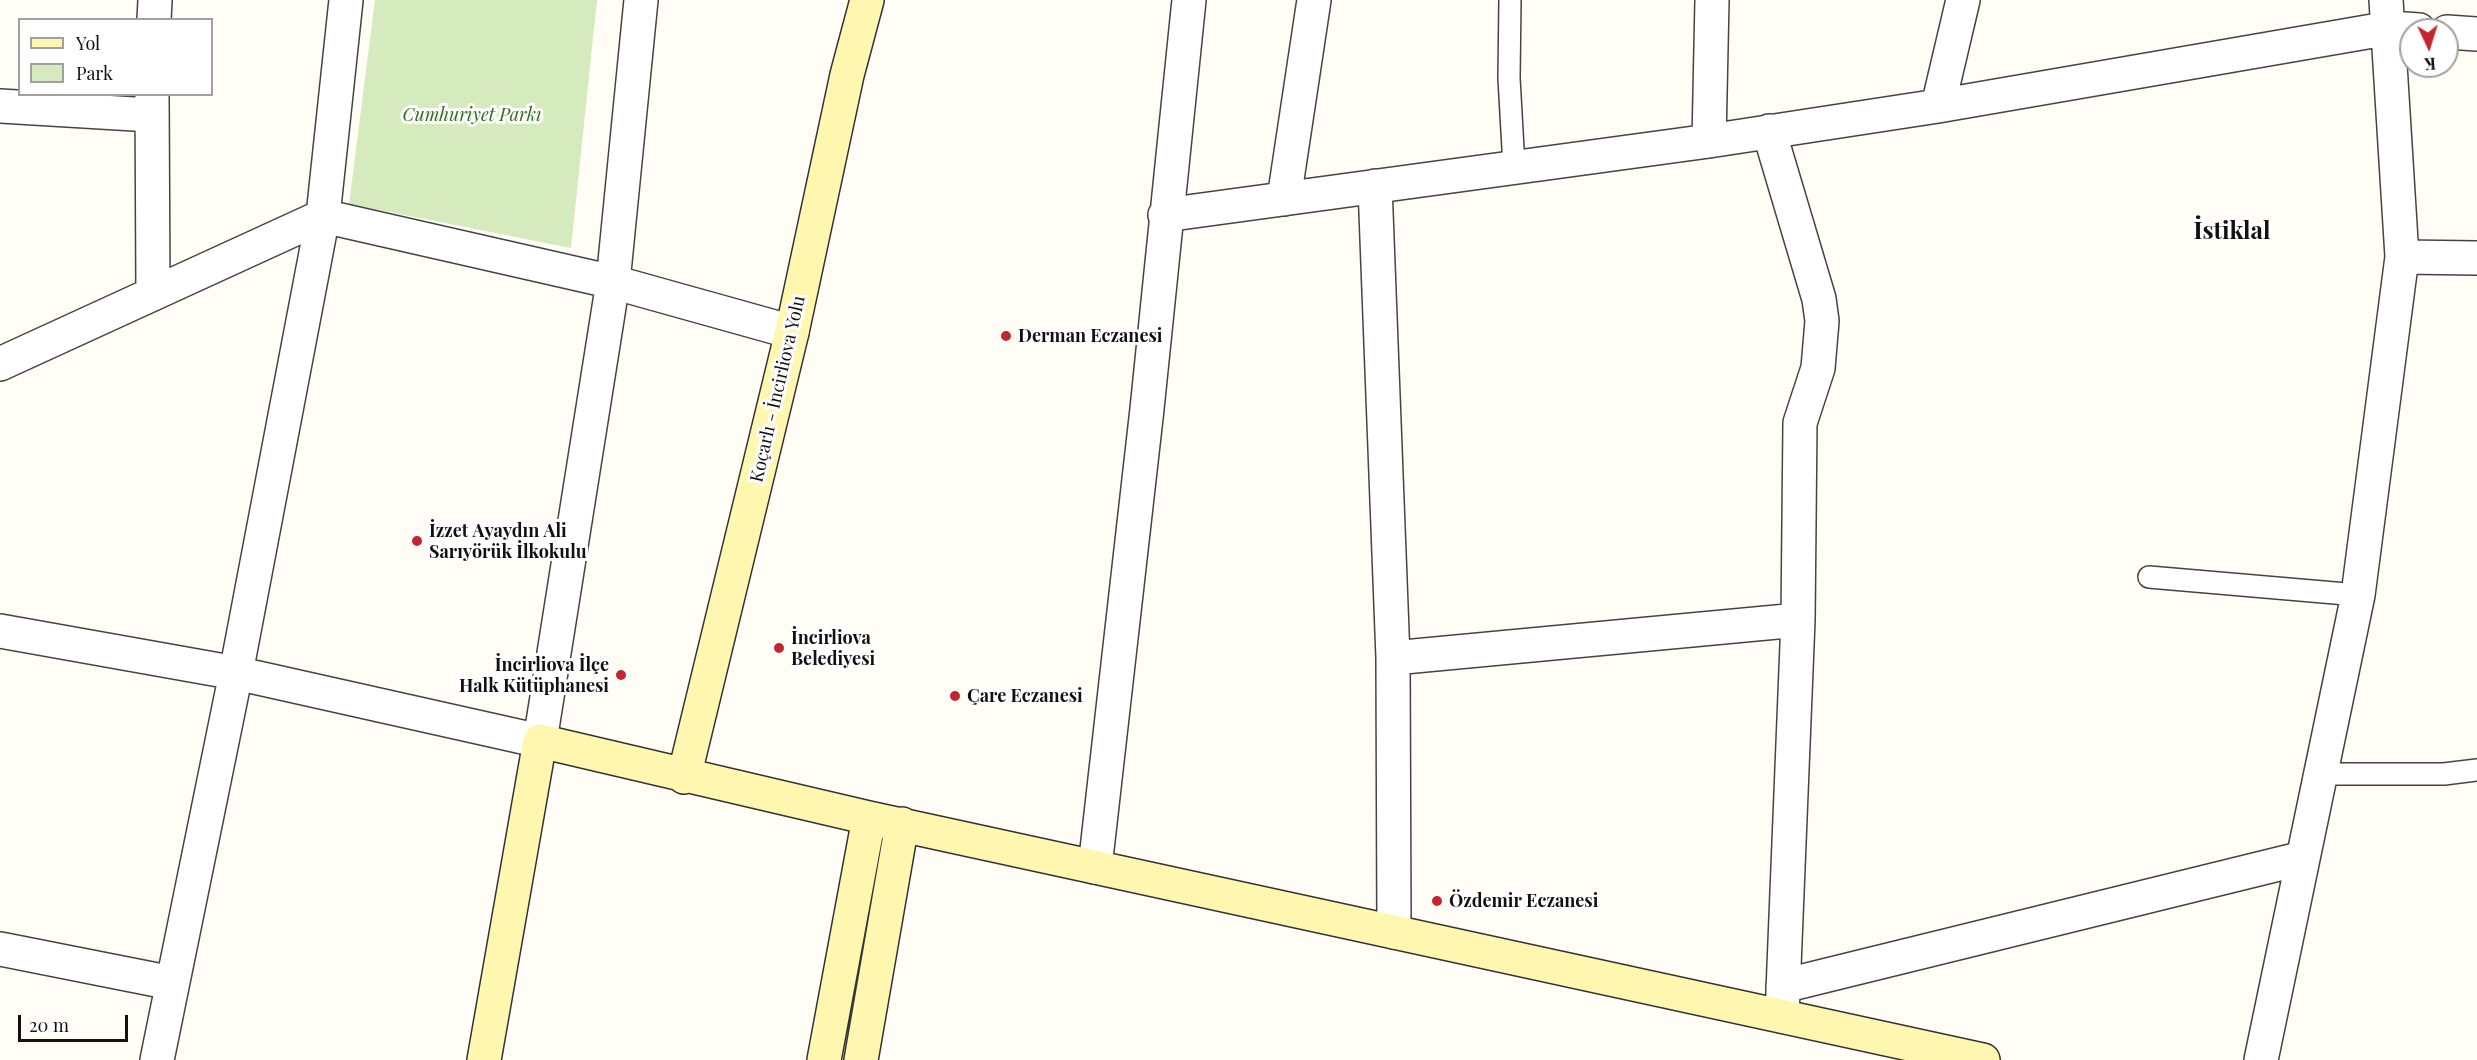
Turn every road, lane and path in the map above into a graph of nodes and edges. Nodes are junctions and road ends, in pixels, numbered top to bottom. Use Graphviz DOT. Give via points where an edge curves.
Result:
graph roads {
  1 [pos="155,0"];
  2 [pos="346,0"];
  3 [pos="641,0"];
  4 [pos="867,0"];
  5 [pos="1189,0"];
  6 [pos="1314,0"];
  7 [pos="1510,0"];
  8 [pos="1712,0"];
  9 [pos="1964,0"];
  10 [pos="154,18"];
  11 [pos="2398,19"];
  12 [pos="2459,33"];
  13 [pos="2477,34"];
  14 [pos="151,105"];
  15 [pos="0,106"];
  16 [pos="1938,106"];
  17 [pos="1769,131"];
  18 [pos="1709,141"];
  19 [pos="1514,167"];
  20 [pos="1375,186"];
  21 [pos="1284,199"];
  22 [pos="1165,215"];
  23 [pos="323,216"];
  24 [pos="2402,257"];
  25 [pos="2477,258"];
  26 [pos="613,282"];
  27 [pos="153,294"];
  28 [pos="792,332"];
  29 [pos="0,364"];
  30 [pos="2150,577"];
  31 [pos="2358,595"];
  32 [pos="1798,620"];
  33 [pos="0,631"];
  34 [pos="1393,658"];
  35 [pos="236,673"];
  36 [pos="540,741"];
  37 [pos="2477,770"];
  38 [pos="2321,774"];
  39 [pos="684,777"];
  40 [pos="869,818"];
  41 [pos="902,824"];
  42 [pos="2303,858"];
  43 [pos="1095,867"];
  44 [pos="1394,932"];
  45 [pos="0,949"];
  46 [pos="172,983"];
  47 [pos="1783,1001"];
  48 [pos="157,1060"];
  49 [pos="484,1060"];
  50 [pos="824,1060"];
  51 [pos="861,1060"];
  52 [pos="1983,1060"];
  53 [pos="2260,1060"];
  1 -- 10 [label="street"];
  2 -- 23 [label="street"];
  3 -- 26 [label="street"];
  4 -- 28 [label="street, Koçarlı - İncirliova Yolu"];
  5 -- 22 [label="street"];
  6 -- 21 [label="street"];
  7 -- 19 [label="lane"];
  8 -- 18 [label="street"];
  9 -- 16 [label="street"];
  11 -- 16 [label="street"];
  11 -- 24 [label="street"];
  12 -- 13 [label="street"];
  14 -- 15 [label="street"];
  14 -- 27 [label="street"];
  16 -- 17 [label="street"];
  17 -- 18 [label="street"];
  17 -- 32 [label="street" via="1819,299 1822,321 1818,368 1800,423"];
  18 -- 19 [label="street"];
  19 -- 20 [label="street"];
  20 -- 21 [label="street"];
  20 -- 34 [label="street"];
  21 -- 22 [label="street"];
  22 -- 43 [label="street"];
  23 -- 26 [label="street"];
  23 -- 27 [label="street"];
  23 -- 35 [label="street"];
  24 -- 25 [label="street"];
  24 -- 31 [label="street"];
  26 -- 28 [label="street"];
  26 -- 36 [label="street"];
  27 -- 29 [label="street"];
  28 -- 39 [label="street, Koçarlı - İncirliova Yolu"];
  30 -- 31 [label="lane"];
  31 -- 38 [label="street"];
  32 -- 34 [label="street"];
  32 -- 47 [label="street"];
  33 -- 35 [label="street"];
  34 -- 44 [label="street"];
  35 -- 36 [label="street"];
  35 -- 46 [label="street"];
  36 -- 39 [label="street"];
  36 -- 49 [label="street"];
  37 -- 38 [label="lane" via="2444,774"];
  38 -- 42 [label="street"];
  39 -- 40 [label="street"];
  40 -- 41 [label="street"];
  40 -- 50 [label="street"];
  41 -- 43 [label="street"];
  41 -- 51 [label="street"];
  42 -- 47 [label="street"];
  42 -- 53 [label="street"];
  43 -- 44 [label="street"];
  44 -- 47 [label="street"];
  45 -- 46 [label="street"];
  46 -- 48 [label="street"];
  47 -- 52 [label="street"];
}
